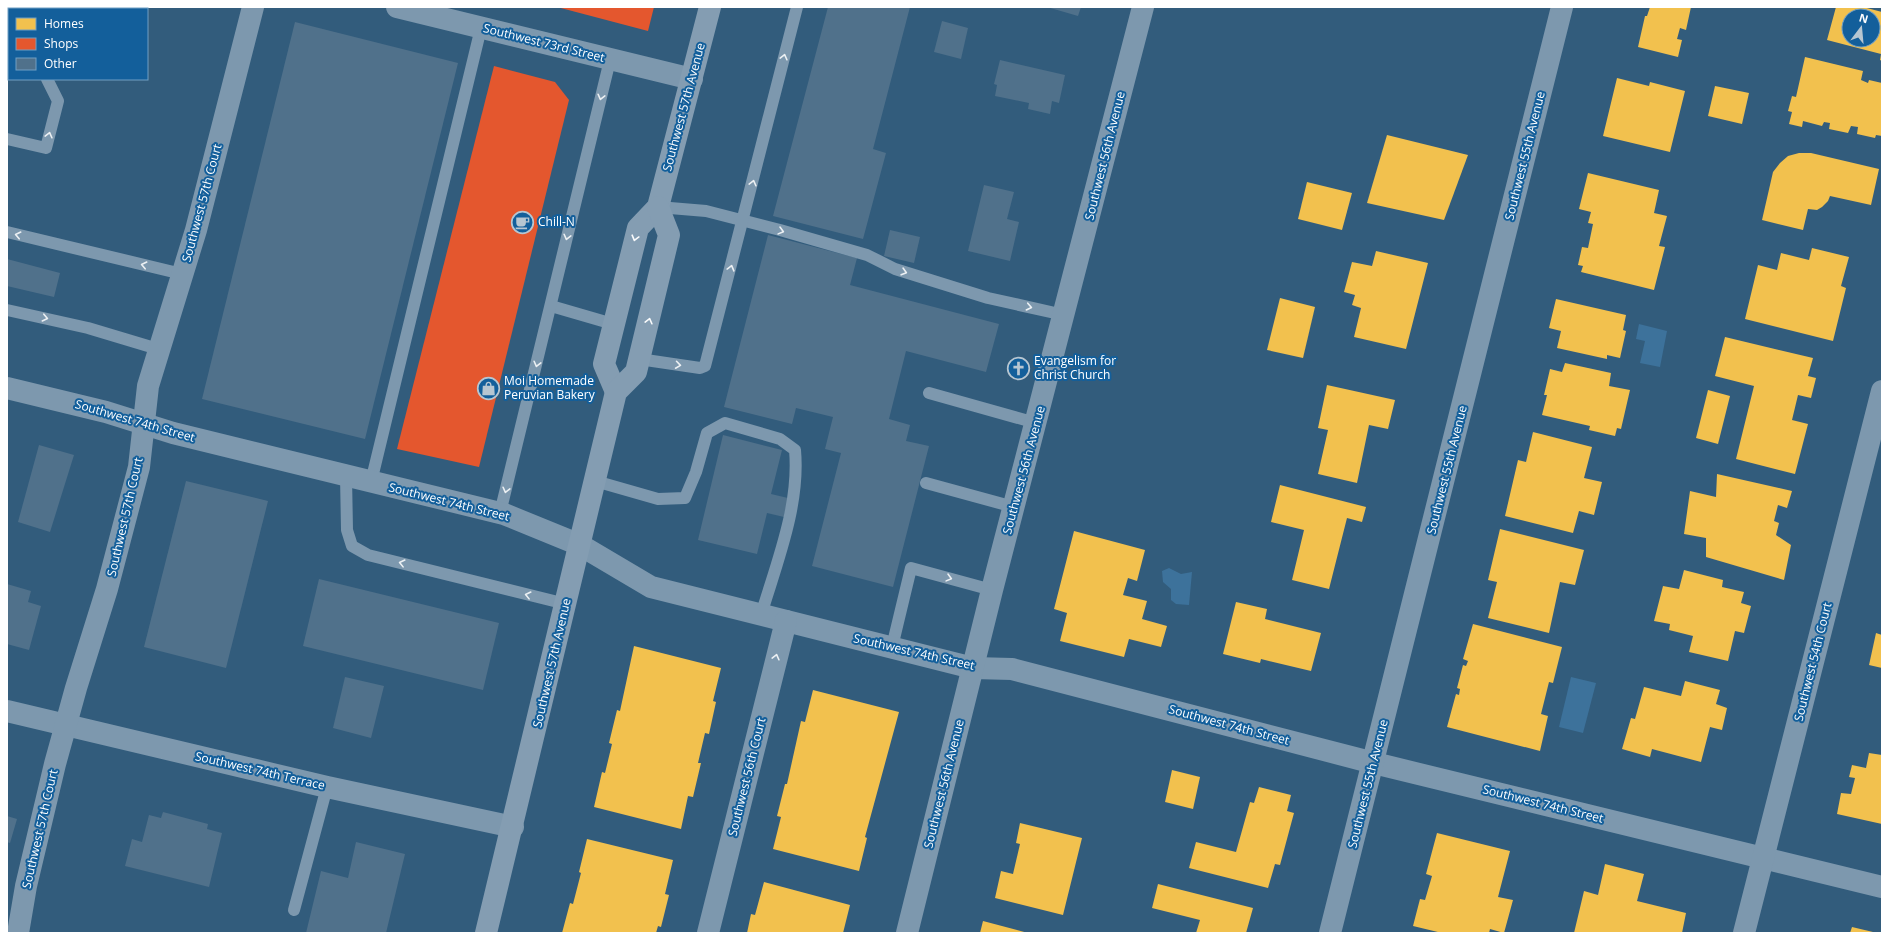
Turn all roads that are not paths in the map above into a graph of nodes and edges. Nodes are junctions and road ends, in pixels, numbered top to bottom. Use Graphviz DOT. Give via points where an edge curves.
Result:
graph roads {
  1 [pos="253,7"];
  2 [pos="397,7"];
  3 [pos="710,7"];
  4 [pos="796,7"];
  5 [pos="1143,7"];
  6 [pos="1562,7"];
  7 [pos="481,28"];
  8 [pos="610,60"];
  9 [pos="692,79"];
  10 [pos="48,80"];
  11 [pos="7,139"];
  12 [pos="658,207"];
  13 [pos="743,221"];
  14 [pos="7,232"];
  15 [pos="182,274"];
  16 [pos="551,306"];
  17 [pos="7,310"];
  18 [pos="1064,315"];
  19 [pos="613,324"];
  20 [pos="158,349"];
  21 [pos="639,359"];
  22 [pos="7,388"];
  23 [pos="1882,391"];
  24 [pos="616,392"];
  25 [pos="929,393"];
  26 [pos="1036,422"];
  27 [pos="144,423"];
  28 [pos="346,476"];
  29 [pos="370,482"];
  30 [pos="595,482"];
  31 [pos="926,484"];
  32 [pos="1014,507"];
  33 [pos="500,513"];
  34 [pos="580,545"];
  35 [pos="992,590"];
  36 [pos="566,604"];
  37 [pos="761,614"];
  38 [pos="786,621"];
  39 [pos="892,647"];
  40 [pos="973,668"];
  41 [pos="7,711"];
  42 [pos="66,726"];
  43 [pos="1374,763"];
  44 [pos="327,787"];
  45 [pos="513,827"];
  46 [pos="1763,857"];
  47 [pos="1882,887"];
  48 [pos="294,910"];
  49 [pos="18,933"];
  50 [pos="486,933"];
  51 [pos="708,933"];
  52 [pos="907,933"];
  53 [pos="1330,933"];
  54 [pos="1744,933"];
  1 -- 15 [label="street, Southwest 57th Court" via="196,230"];
  2 -- 7 [label="street, Southwest 73rd Street"];
  3 -- 9 [label="main road, Southwest 57th Avenue"];
  13 -- 4 [label="lane, one-way"];
  5 -- 18 [label="street, Southwest 56th Avenue"];
  6 -- 43 [label="street, Southwest 55th Avenue"];
  7 -- 8 [label="street, Southwest 73rd Street"];
  7 -- 29 [label="lane"];
  8 -- 9 [label="street, Southwest 73rd Street"];
  8 -- 16 [label="lane, one-way"];
  9 -- 12 [label="main road, Southwest 57th Avenue"];
  11 -- 10 [label="lane, one-way" via="46,148 58,101"];
  12 -- 13 [label="lane" via="706,211"];
  12 -- 19 [label="main road, Southwest 57th Avenue, one-way" via="638,228"];
  21 -- 12 [label="main road, one-way" via="669,235"];
  13 -- 18 [label="lane, one-way" via="867,255 895,269 988,298"];
  21 -- 13 [label="lane, one-way" via="700,368 705,366"];
  15 -- 14 [label="lane, one-way"];
  15 -- 20 [label="street, Southwest 57th Court"];
  16 -- 19 [label="lane"];
  16 -- 33 [label="lane, one-way"];
  17 -- 20 [label="lane, one-way" via="88,328"];
  18 -- 26 [label="street, Southwest 56th Avenue"];
  19 -- 24 [label="main road, Southwest 57th Avenue" via="604,364"];
  20 -- 27 [label="street, Southwest 57th Court" via="148,386"];
  21 -- 24 [label="main road" via="636,372"];
  22 -- 27 [label="street, Southwest 74th Street"];
  23 -- 46 [label="street, Southwest 54th Court"];
  24 -- 30 [label="main road, Southwest 57th Avenue"];
  25 -- 26 [label="lane"];
  26 -- 32 [label="street, Southwest 56th Avenue"];
  27 -- 28 [label="street, Southwest 74th Street" via="173,433"];
  27 -- 42 [label="street, Southwest 57th Court" via="139,467 111,574"];
  28 -- 29 [label="street, Southwest 74th Street"];
  36 -- 28 [label="lane, one-way" via="368,555 352,546 347,530"];
  29 -- 33 [label="street, Southwest 74th Street"];
  30 -- 34 [label="main road, Southwest 57th Avenue"];
  30 -- 37 [label="lane" via="658,500 685,498 696,472 707,433 725,423 780,439 795,450 797,473 786,530"];
  31 -- 32 [label="lane"];
  32 -- 35 [label="street, Southwest 56th Avenue"];
  33 -- 34 [label="street, Southwest 74th Street"];
  34 -- 36 [label="main road, Southwest 57th Avenue"];
  34 -- 37 [label="street, Southwest 74th Street" via="651,587"];
  39 -- 35 [label="lane, one-way" via="911,568"];
  35 -- 40 [label="street, Southwest 56th Avenue"];
  36 -- 45 [label="main road, Southwest 57th Avenue"];
  37 -- 38 [label="street, Southwest 74th Street"];
  38 -- 39 [label="street, Southwest 74th Street"];
  51 -- 38 [label="street, Southwest 56th Court, one-way"];
  39 -- 40 [label="street, Southwest 74th Street"];
  40 -- 43 [label="street, Southwest 74th Street" via="1012,669"];
  40 -- 52 [label="street, Southwest 56th Avenue"];
  41 -- 42 [label="street, Southwest 74th Terrace"];
  42 -- 44 [label="street, Southwest 74th Terrace"];
  42 -- 49 [label="street, Southwest 57th Court" via="26,886"];
  43 -- 46 [label="street, Southwest 74th Street"];
  43 -- 53 [label="street, Southwest 55th Avenue"];
  44 -- 45 [label="street, Southwest 74th Terrace"];
  44 -- 48 [label="lane"];
  45 -- 50 [label="main road, Southwest 57th Avenue"];
  46 -- 47 [label="street, Southwest 74th Street"];
  46 -- 54 [label="street, Southwest 54th Court"];
}
